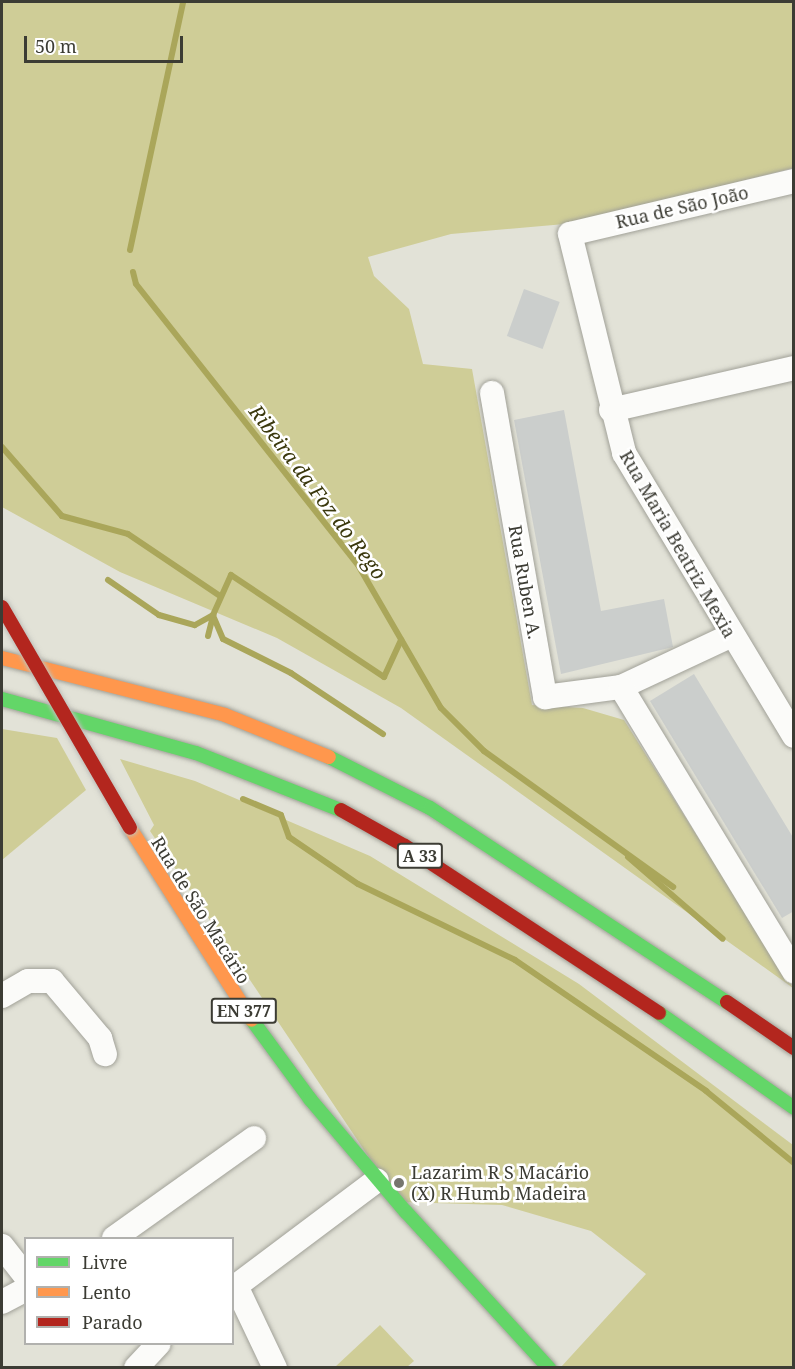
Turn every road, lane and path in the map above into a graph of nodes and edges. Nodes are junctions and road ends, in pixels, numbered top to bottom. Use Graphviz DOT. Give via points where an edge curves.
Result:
graph roads {
  1 [pos="794,181"];
  2 [pos="570,234"];
  3 [pos="794,369"];
  4 [pos="492,393"];
  5 [pos="611,410"];
  6 [pos="2,607"];
  7 [pos="730,636"];
  8 [pos="2,658"];
  9 [pos="621,687"];
  10 [pos="2,699"];
  11 [pos="794,736"];
  12 [pos="794,971"];
  13 [pos="2,996"];
  14 [pos="794,1048"];
  15 [pos="105,1054"];
  16 [pos="794,1108"];
  17 [pos="254,1138"];
  18 [pos="377,1180"];
  19 [pos="117,1237"];
  20 [pos="2,1246"];
  21 [pos="24,1274"];
  22 [pos="234,1288"];
  23 [pos="24,1290"];
  24 [pos="2,1302"];
  25 [pos="157,1345"];
  26 [pos="136,1368"];
  27 [pos="275,1368"];
  28 [pos="549,1368"];
  1 -- 2 [label="street, Rua de São João"];
  2 -- 5 [label="street, Rua Maria Beatriz Mexia"];
  3 -- 5 [label="street"];
  4 -- 9 [label="street, Rua Ruben A." via="545,697"];
  5 -- 7 [label="street, Rua Maria Beatriz Mexia" via="624,453"];
  6 -- 18 [label="main road, Rua de São Macário / EN 377, bridge" via="130,828 244,1012"];
  7 -- 9 [label="street, Rua Ruben A."];
  7 -- 11 [label="street, Rua Maria Beatriz Mexia"];
  8 -- 14 [label="main road, A 33" via="102,680 225,715 340,762 430,808 637,939"];
  9 -- 12 [label="street"];
  10 -- 16 [label="main road, A 33" via="196,753 320,798 405,846 607,976"];
  13 -- 15 [label="street" via="27,981 52,981 100,1038"];
  17 -- 19 [label="street"];
  18 -- 22 [label="street"];
  18 -- 28 [label="main road, Rua de São Macário / EN 377"];
  20 -- 21 [label="street"];
  22 -- 27 [label="street"];
  23 -- 24 [label="street"];
  25 -- 26 [label="street"];
}
